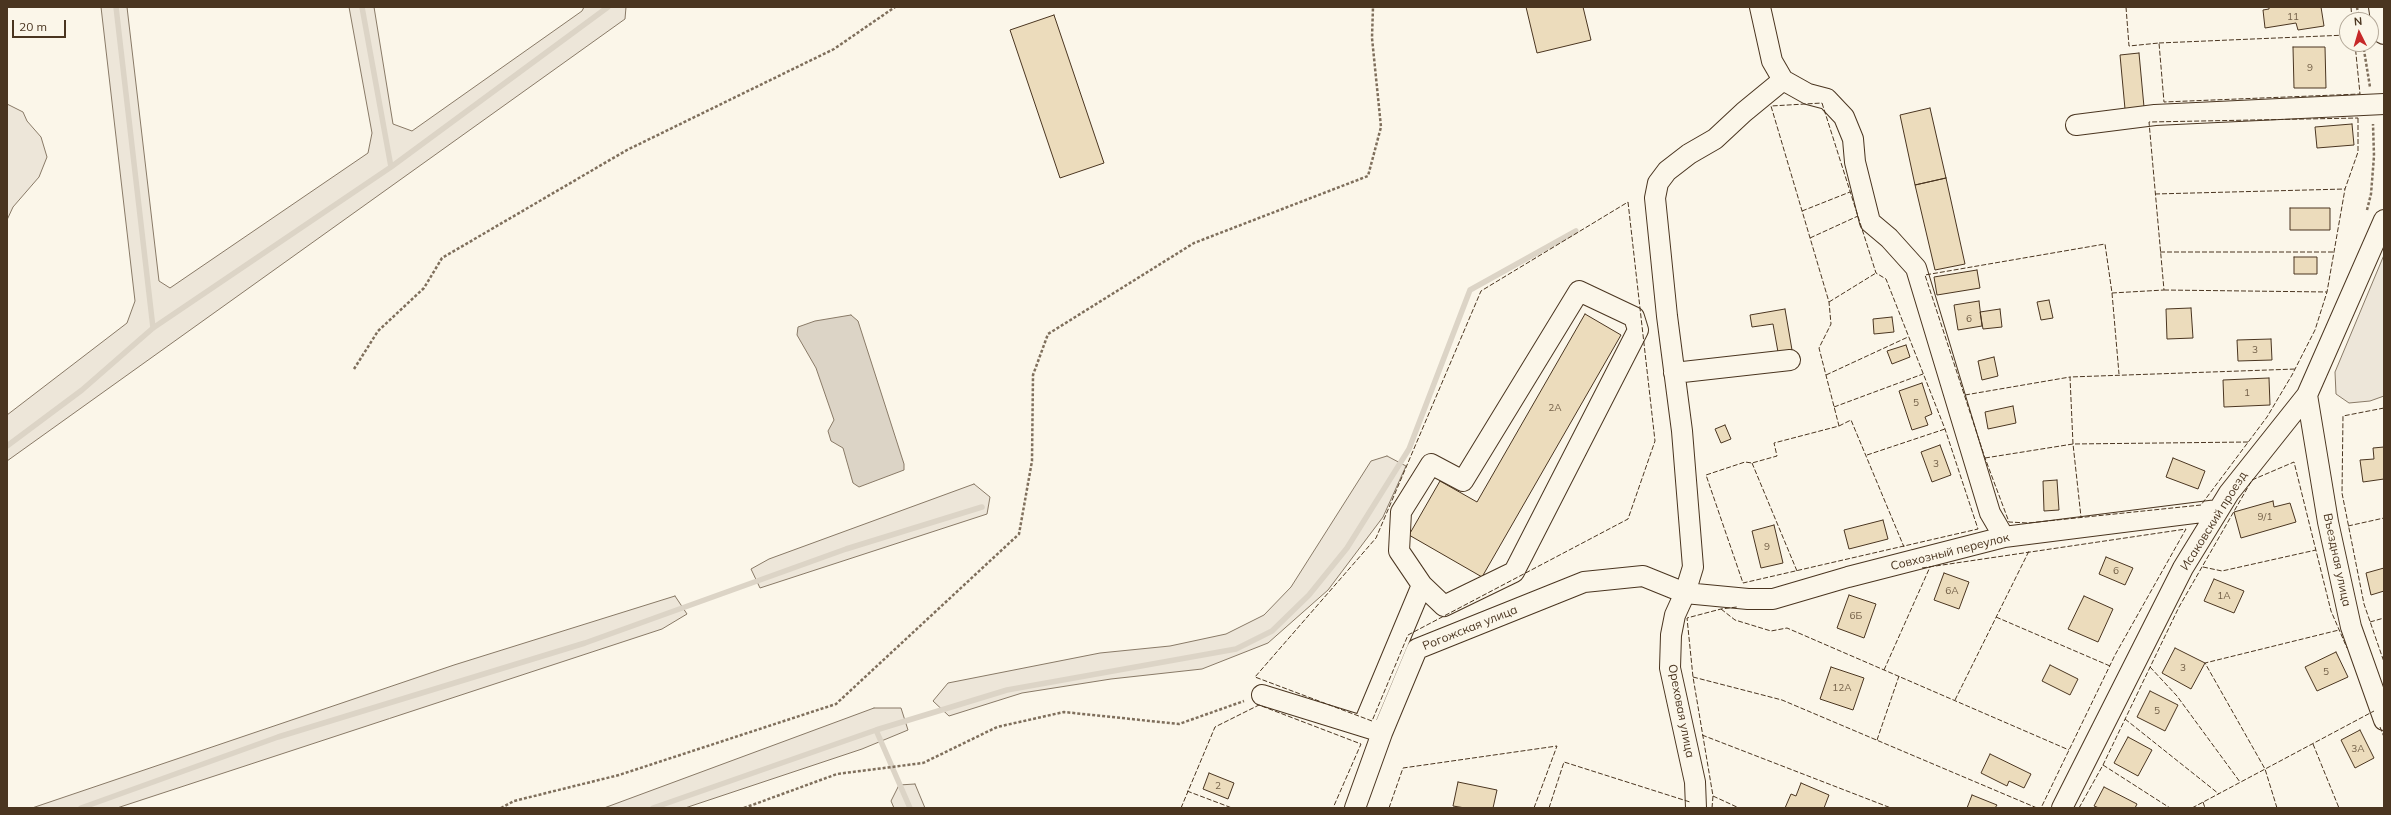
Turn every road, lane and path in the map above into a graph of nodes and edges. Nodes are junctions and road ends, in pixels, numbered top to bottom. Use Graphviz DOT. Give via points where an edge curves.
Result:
graph roads {
  1 [pos="895,7"];
  2 [pos="1373,7"];
  3 [pos="1760,7"];
  4 [pos="2380,7"];
  5 [pos="2384,33"];
  6 [pos="2365,52"];
  7 [pos="1783,80"];
  8 [pos="2378,104"];
  9 [pos="2076,125"];
  10 [pos="2375,219"];
  11 [pos="1790,360"];
  12 [pos="354,370"];
  13 [pos="1674,374"];
  14 [pos="2307,395"];
  15 [pos="2218,510"];
  16 [pos="2004,537"];
  17 [pos="1422,585"];
  18 [pos="1685,593"];
  19 [pos="1262,695"];
  20 [pos="2384,720"];
  21 [pos="1363,726"];
  22 [pos="1382,733"];
  23 [pos="501,808"];
  24 [pos="744,808"];
  25 [pos="1355,808"];
  26 [pos="1696,808"];
  27 [pos="2062,808"];
  1 -- 12 [label="path" via="834,50 627,150 442,258 424,288 378,331"];
  2 -- 23 [label="path" via="1372,38 1381,127 1368,176 1194,243 1048,334 1033,375 1032,461 1019,534 836,704 619,775 514,801"];
  3 -- 7 [label="street" via="1772,61"];
  4 -- 5 [label="main road"];
  6 -- 8 [label="path"];
  7 -- 13 [label="street, Ореховая улица" via="1715,139 1667,171 1658,183 1656,198"];
  7 -- 16 [label="street" via="1808,94 1827,98 1844,118 1853,139 1855,162 1870,222 1889,238 1916,268 1990,512"];
  8 -- 9 [label="street" via="2155,115"];
  8 -- 10 [label="path" via="2371,194"];
  10 -- 14 [label="street, Исаковский проезд"];
  11 -- 13 [label="street"];
  13 -- 18 [label="street, Ореховая улица" via="1682,431 1693,567"];
  14 -- 15 [label="street, Исаковский проезд" via="2251,464"];
  14 -- 20 [label="street, Въездная улица" via="2328,522 2350,620 2358,652"];
  15 -- 16 [label="street, Совхозный переулок"];
  15 -- 27 [label="street, Исаковский проезд" via="2183,568"];
  16 -- 18 [label="street, Совхозный переулок" via="1773,599"];
  17 -- 17 [label="street" via="1400,551 1401,512 1431,464 1463,481 1580,291 1634,317 1638,330 1514,572 1444,606"];
  17 -- 21 [label="street"];
  18 -- 22 [label="street, Рогожская улица" via="1643,576 1584,582 1417,649"];
  18 -- 26 [label="street, Ореховая улица" via="1675,615 1671,635 1670,668 1695,782"];
  19 -- 21 [label="street"];
  19 -- 24 [label="path" via="1179,724 1064,712 997,727 923,763 837,774"];
  21 -- 22 [label="street"];
  22 -- 25 [label="street, Рогожская улица"];
}
